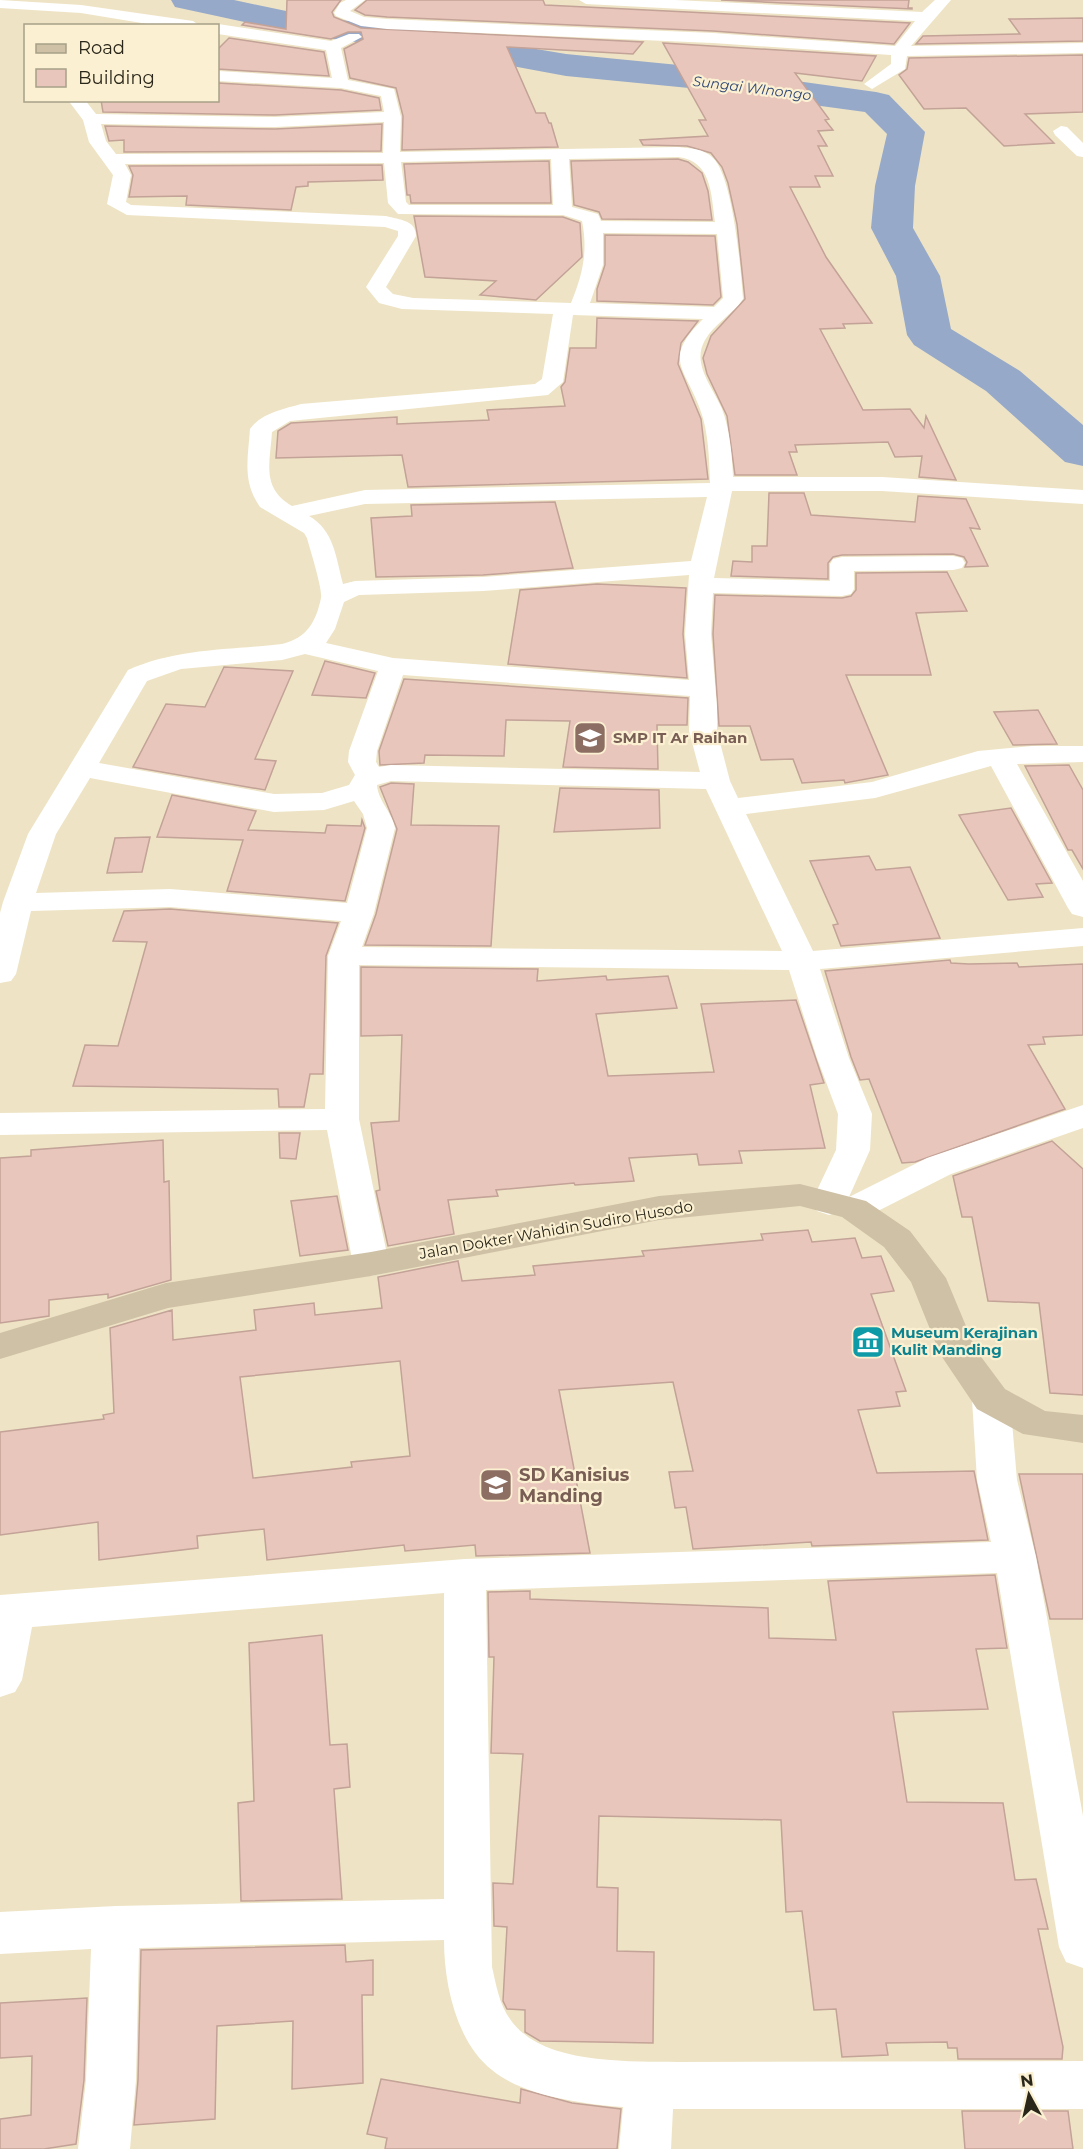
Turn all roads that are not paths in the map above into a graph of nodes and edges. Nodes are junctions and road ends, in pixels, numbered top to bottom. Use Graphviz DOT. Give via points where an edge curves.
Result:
graph roads {
  1 [pos="357,0"];
  2 [pos="586,0"];
  3 [pos="944,0"];
  4 [pos="643,2"];
  5 [pos="0,4"];
  6 [pos="926,17"];
  7 [pos="180,24"];
  8 [pos="382,26"];
  9 [pos="219,29"];
  10 [pos="631,36"];
  11 [pos="333,46"];
  12 [pos="1083,48"];
  13 [pos="899,51"];
  14 [pos="219,76"];
  15 [pos="341,83"];
  16 [pos="872,84"];
  17 [pos="78,102"];
  18 [pos="393,117"];
  19 [pos="91,119"];
  20 [pos="1061,131"];
  21 [pos="1083,152"];
  22 [pos="560,154"];
  23 [pos="392,157"];
  24 [pos="109,159"];
  25 [pos="564,210"];
  26 [pos="454,211"];
  27 [pos="592,227"];
  28 [pos="724,228"];
  29 [pos="407,236"];
  30 [pos="571,309"];
  31 [pos="718,313"];
  32 [pos="721,487"];
  33 [pos="1083,497"];
  34 [pos="287,514"];
  35 [pos="953,563"];
  36 [pos="701,576"];
  37 [pos="334,597"];
  38 [pos="303,646"];
  39 [pos="393,666"];
  40 [pos="702,689"];
  41 [pos="1083,754"];
  42 [pos="999,756"];
  43 [pos="81,768"];
  44 [pos="366,783"];
  45 [pos="723,794"];
  46 [pos="18,902"];
  47 [pos="1083,908"];
  48 [pos="359,913"];
  49 [pos="1083,937"];
  50 [pos="343,956"];
  51 [pos="802,961"];
  52 [pos="0,974"];
  53 [pos="1083,1116"];
  54 [pos="342,1119"];
  55 [pos="0,1124"];
  56 [pos="842,1206"];
  57 [pos="371,1264"];
  58 [pos="0,1346"];
  59 [pos="991,1399"];
  60 [pos="1083,1429"];
  61 [pos="1015,1557"];
  62 [pos="465,1575"];
  63 [pos="7,1612"];
  64 [pos="0,1680"];
  65 [pos="466,1919"];
  66 [pos="116,1927"];
  67 [pos="0,1933"];
  68 [pos="1083,1947"];
  69 [pos="650,2085"];
  70 [pos="1083,2085"];
  71 [pos="104,2149"];
  72 [pos="645,2149"];
  1 -- 8 [label="street" via="341,9 341,13"];
  2 -- 4 [label="street"];
  3 -- 6 [label="street"];
  4 -- 6 [label="street"];
  4 -- 10 [label="street" via="634,8"];
  5 -- 7 [label="street" via="81,9"];
  6 -- 13 [label="street"];
  8 -- 10 [label="street"];
  8 -- 11 [label="street"];
  9 -- 11 [label="street"];
  10 -- 13 [label="street"];
  11 -- 15 [label="street"];
  12 -- 13 [label="street"];
  13 -- 16 [label="street" via="899,66"];
  14 -- 15 [label="street"];
  15 -- 18 [label="street" via="385,90"];
  17 -- 19 [label="street"];
  18 -- 19 [label="street" via="261,122"];
  18 -- 23 [label="street"];
  19 -- 24 [label="street"];
  20 -- 21 [label="street"];
  22 -- 23 [label="street"];
  22 -- 25 [label="street"];
  22 -- 28 [label="street" via="698,155 712,170"];
  23 -- 24 [label="street"];
  23 -- 26 [label="street" via="398,207 414,212"];
  24 -- 29 [label="street" via="122,175 116,204 126,210 386,222 403,225"];
  25 -- 26 [label="street"];
  25 -- 27 [label="street" via="591,218"];
  26 -- 29 [label="street"];
  27 -- 28 [label="street"];
  27 -- 30 [label="street" via="595,270"];
  28 -- 31 [label="street" via="733,299"];
  29 -- 30 [label="street" via="376,287 385,298 413,304"];
  30 -- 31 [label="street"];
  30 -- 34 [label="street" via="552,382 540,390 301,411 282,416 261,429 258,481 268,502"];
  31 -- 32 [label="street" via="696,337 690,361 713,419 720,448"];
  32 -- 33 [label="street" via="882,484"];
  32 -- 34 [label="street" via="365,497"];
  32 -- 36 [label="street"];
  34 -- 37 [label="street" via="313,528 319,538"];
  35 -- 36 [label="street" via="842,564 842,589"];
  36 -- 37 [label="street" via="372,586 343,591"];
  36 -- 40 [label="street" via="698,634"];
  37 -- 38 [label="street" via="321,633"];
  38 -- 39 [label="street"];
  38 -- 43 [label="street" via="177,660 149,668 137,676"];
  39 -- 40 [label="street"];
  39 -- 44 [label="street" via="363,751"];
  40 -- 45 [label="street" via="703,731"];
  41 -- 42 [label="street"];
  42 -- 45 [label="street" via="961,763 875,790"];
  42 -- 47 [label="street"];
  43 -- 44 [label="street" via="274,803 324,801"];
  43 -- 46 [label="street" via="42,834"];
  44 -- 45 [label="street" via="391,773"];
  44 -- 48 [label="street" via="364,797 380,814 381,828"];
  45 -- 51 [label="street"];
  46 -- 48 [label="street" via="170,898"];
  46 -- 52 [label="street"];
  48 -- 50 [label="street"];
  49 -- 51 [label="street"];
  50 -- 51 [label="street"];
  50 -- 54 [label="street"];
  51 -- 56 [label="street" via="832,1058 855,1114 853,1150"];
  53 -- 56 [label="street" via="939,1166"];
  54 -- 55 [label="street"];
  54 -- 57 [label="street"];
  56 -- 57 [label="main road, Jalan Dokter Wahidin Sudiro Husodo" via="800,1195 660,1208"];
  56 -- 59 [label="main road, Jalan Dokter Wahidin Sudiro Husodo" via="897,1239 928,1278 959,1354"];
  57 -- 58 [label="main road, Jalan Dokter Wahidin Sudiro Husodo" via="166,1296"];
  59 -- 60 [label="main road, Jalan Dokter Wahidin Sudiro Husodo" via="1037,1424"];
  59 -- 61 [label="street" via="997,1480"];
  61 -- 62 [label="street"];
  61 -- 68 [label="street"];
  62 -- 63 [label="street"];
  62 -- 65 [label="street"];
  63 -- 64 [label="street"];
  65 -- 66 [label="street"];
  65 -- 69 [label="street" via="468,1967 477,2007 496,2042 521,2062 566,2076"];
  66 -- 67 [label="street"];
  66 -- 71 [label="street" via="111,2080"];
  69 -- 70 [label="street"];
  69 -- 72 [label="street"];
}
